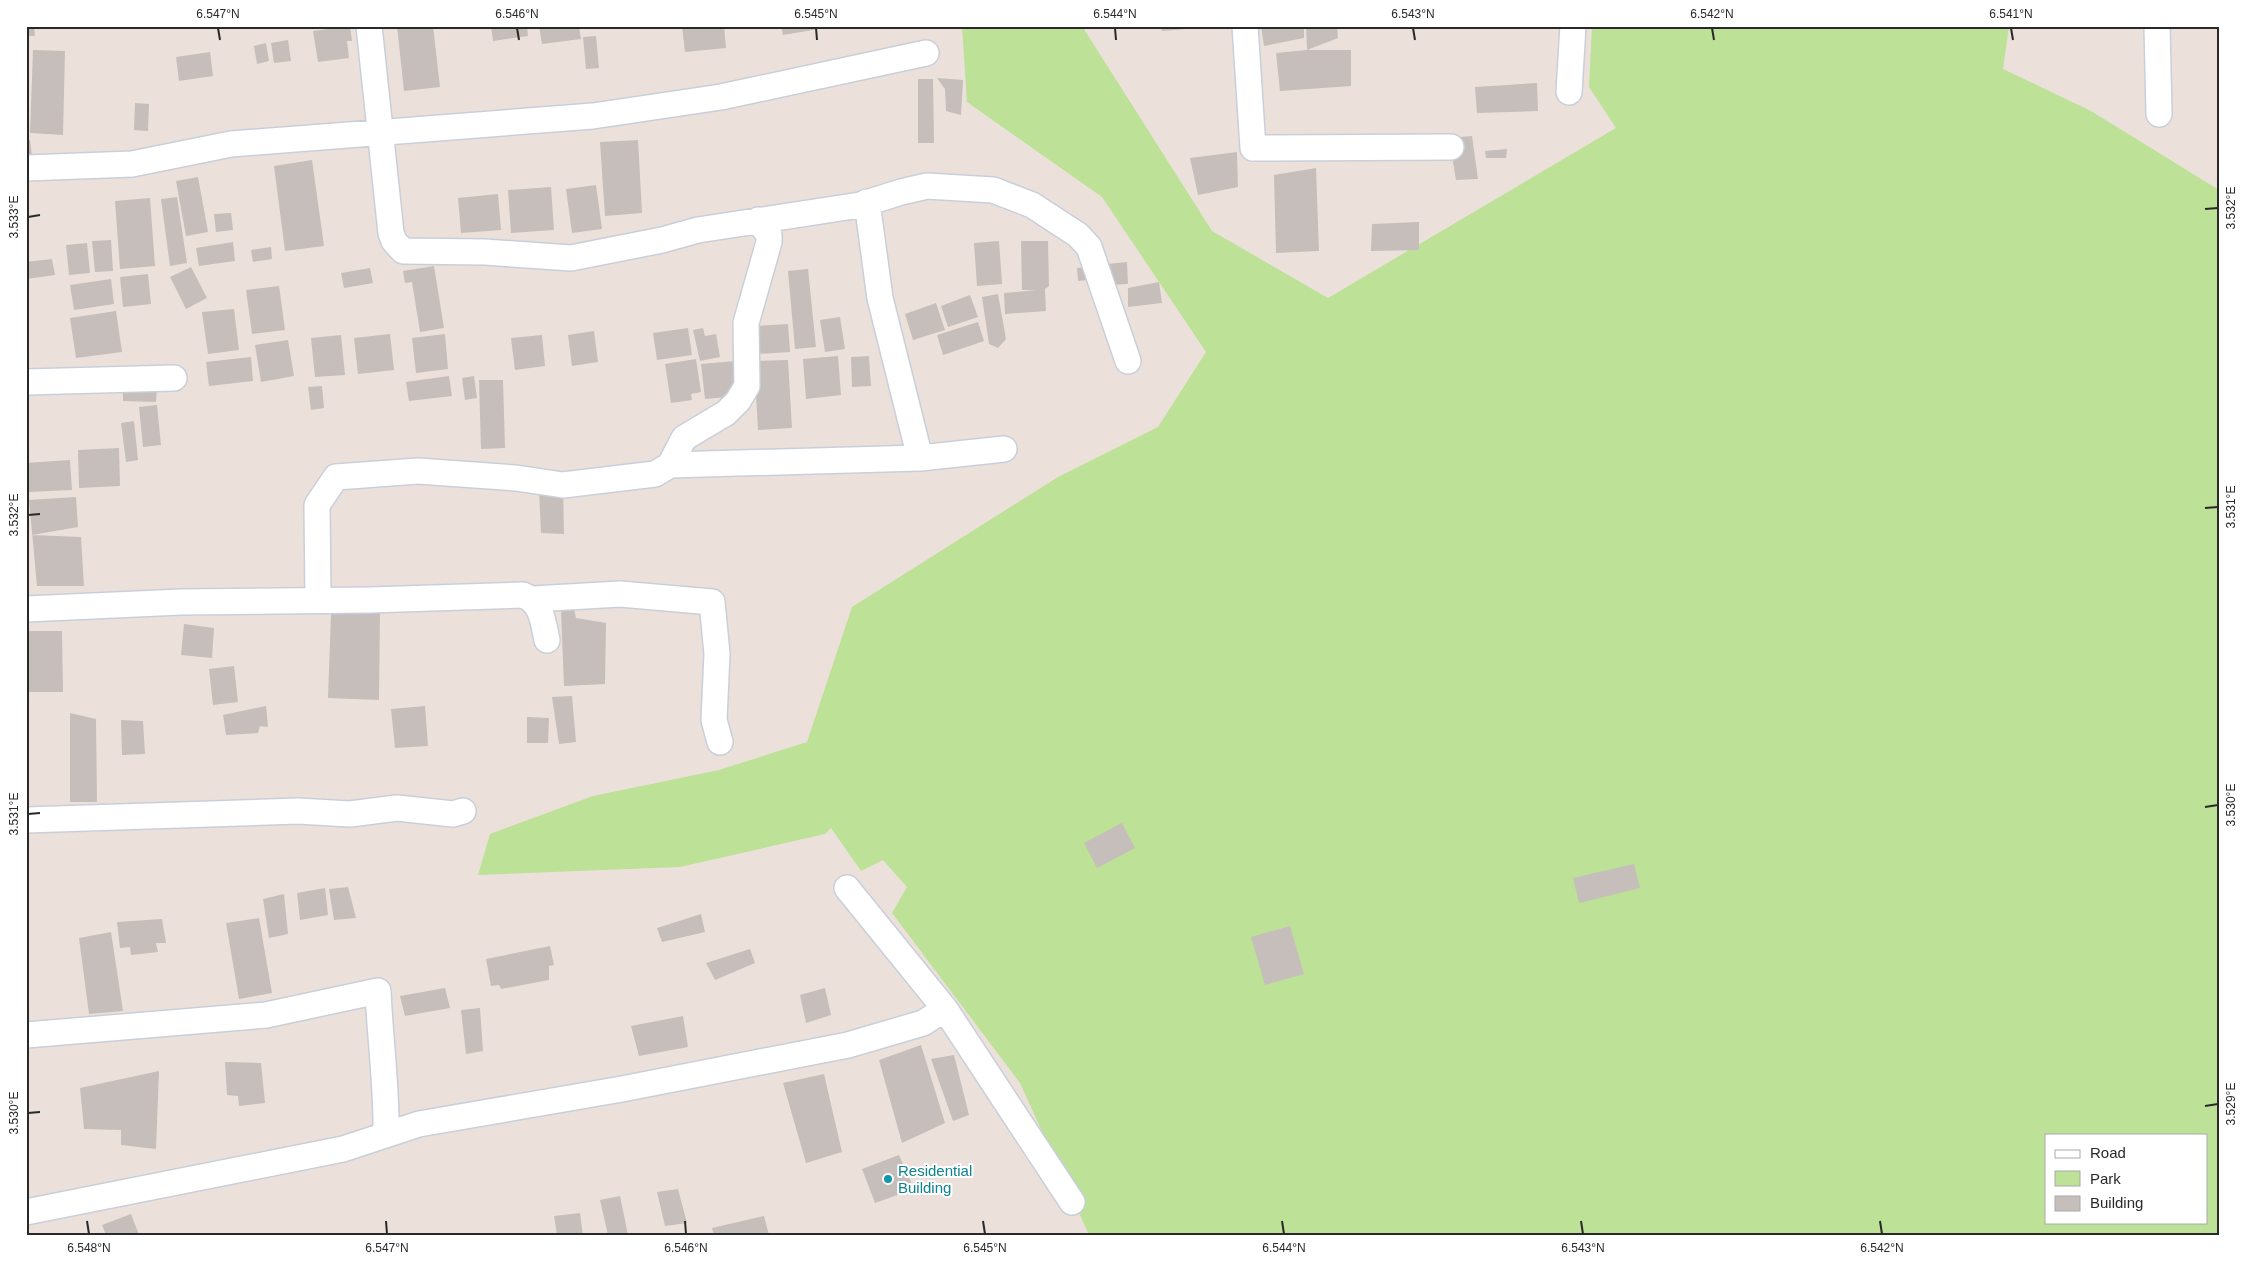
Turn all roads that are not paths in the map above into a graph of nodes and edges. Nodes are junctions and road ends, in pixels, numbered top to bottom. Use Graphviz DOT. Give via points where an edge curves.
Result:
graph roads {
  1 [pos="369,26"];
  2 [pos="1245,26"];
  3 [pos="1573,26"];
  4 [pos="2157,26"];
  5 [pos="926,53"];
  6 [pos="1569,92"];
  7 [pos="2159,114"];
  8 [pos="382,134"];
  9 [pos="1451,147"];
  10 [pos="26,168"];
  11 [pos="867,202"];
  12 [pos="758,220"];
  13 [pos="1128,361"];
  14 [pos="174,378"];
  15 [pos="26,382"];
  16 [pos="1004,449"];
  17 [pos="920,458"];
  18 [pos="670,465"];
  19 [pos="533,599"];
  20 [pos="318,600"];
  21 [pos="26,609"];
  22 [pos="547,640"];
  23 [pos="720,742"];
  24 [pos="463,811"];
  25 [pos="26,820"];
  26 [pos="847,888"];
  27 [pos="945,1009"];
  28 [pos="26,1035"];
  29 [pos="386,1135"];
  30 [pos="1072,1202"];
  31 [pos="26,1212"];
  1 -- 8 [label="street"];
  2 -- 9 [label="street" via="1253,148"];
  3 -- 6 [label="street"];
  4 -- 7 [label="street"];
  5 -- 8 [label="street" via="720,97 593,116"];
  8 -- 10 [label="street" via="231,144 132,164"];
  8 -- 12 [label="street" via="391,233 403,251 571,258"];
  11 -- 12 [label="street"];
  11 -- 13 [label="street" via="927,186 993,190 1032,205 1078,235 1089,247"];
  11 -- 17 [label="street" via="880,298"];
  12 -- 18 [label="street" via="769,235 769,242 746,323 747,386 726,413 684,438"];
  14 -- 15 [label="street"];
  16 -- 17 [label="street"];
  17 -- 18 [label="street"];
  18 -- 20 [label="street" via="655,474 563,485 418,471 336,477 317,505"];
  19 -- 20 [label="street" via="506,594"];
  19 -- 22 [label="street" via="540,609"];
  19 -- 23 [label="street" via="620,594 712,602 717,654 714,720"];
  20 -- 21 [label="street"];
  24 -- 25 [label="street" via="453,814 397,808 350,814 298,811"];
  26 -- 27 [label="street"];
  27 -- 29 [label="street" via="923,1023 848,1045 428,1123"];
  27 -- 30 [label="street"];
  28 -- 29 [label="street" via="266,1015 378,991"];
  29 -- 31 [label="street" via="343,1149"];
}
